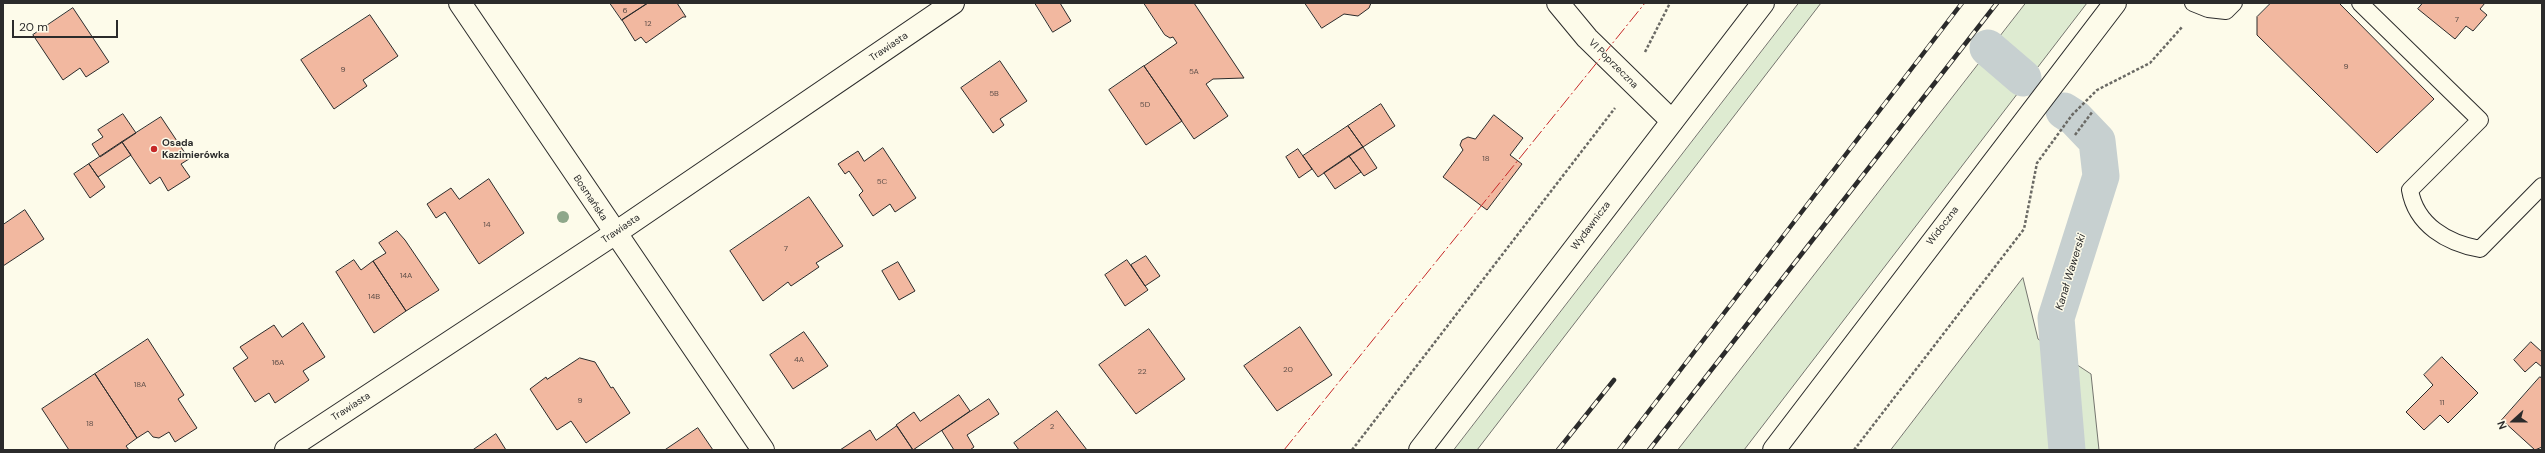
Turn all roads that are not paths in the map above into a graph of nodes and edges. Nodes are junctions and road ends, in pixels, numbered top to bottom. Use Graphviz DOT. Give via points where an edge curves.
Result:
graph roads {
  1 [pos="460,3"];
  2 [pos="953,3"];
  3 [pos="1558,3"];
  4 [pos="1763,3"];
  5 [pos="2115,3"];
  6 [pos="2234,3"];
  7 [pos="2360,3"];
  8 [pos="2195,4"];
  9 [pos="1672,121"];
  10 [pos="2542,186"];
  11 [pos="614,234"];
  12 [pos="286,450"];
  13 [pos="763,450"];
  14 [pos="1420,450"];
  15 [pos="1774,450"];
  1 -- 11 [label="street, Bosmańska"];
  2 -- 11 [label="street, Trawiasta"];
  3 -- 9 [label="street, VI Poprzeczna" via="1587,38"];
  4 -- 9 [label="street, Wydawnicza"];
  5 -- 15 [label="street, Widoczna"];
  6 -- 8 [label="lane" via="2226,11"];
  7 -- 10 [label="lane" via="2480,120 2410,190 2412,205 2441,237 2459,245 2480,249"];
  9 -- 14 [label="street, Wydawnicza"];
  11 -- 12 [label="street, Trawiasta"];
  11 -- 13 [label="street, Bosmańska"];
}
